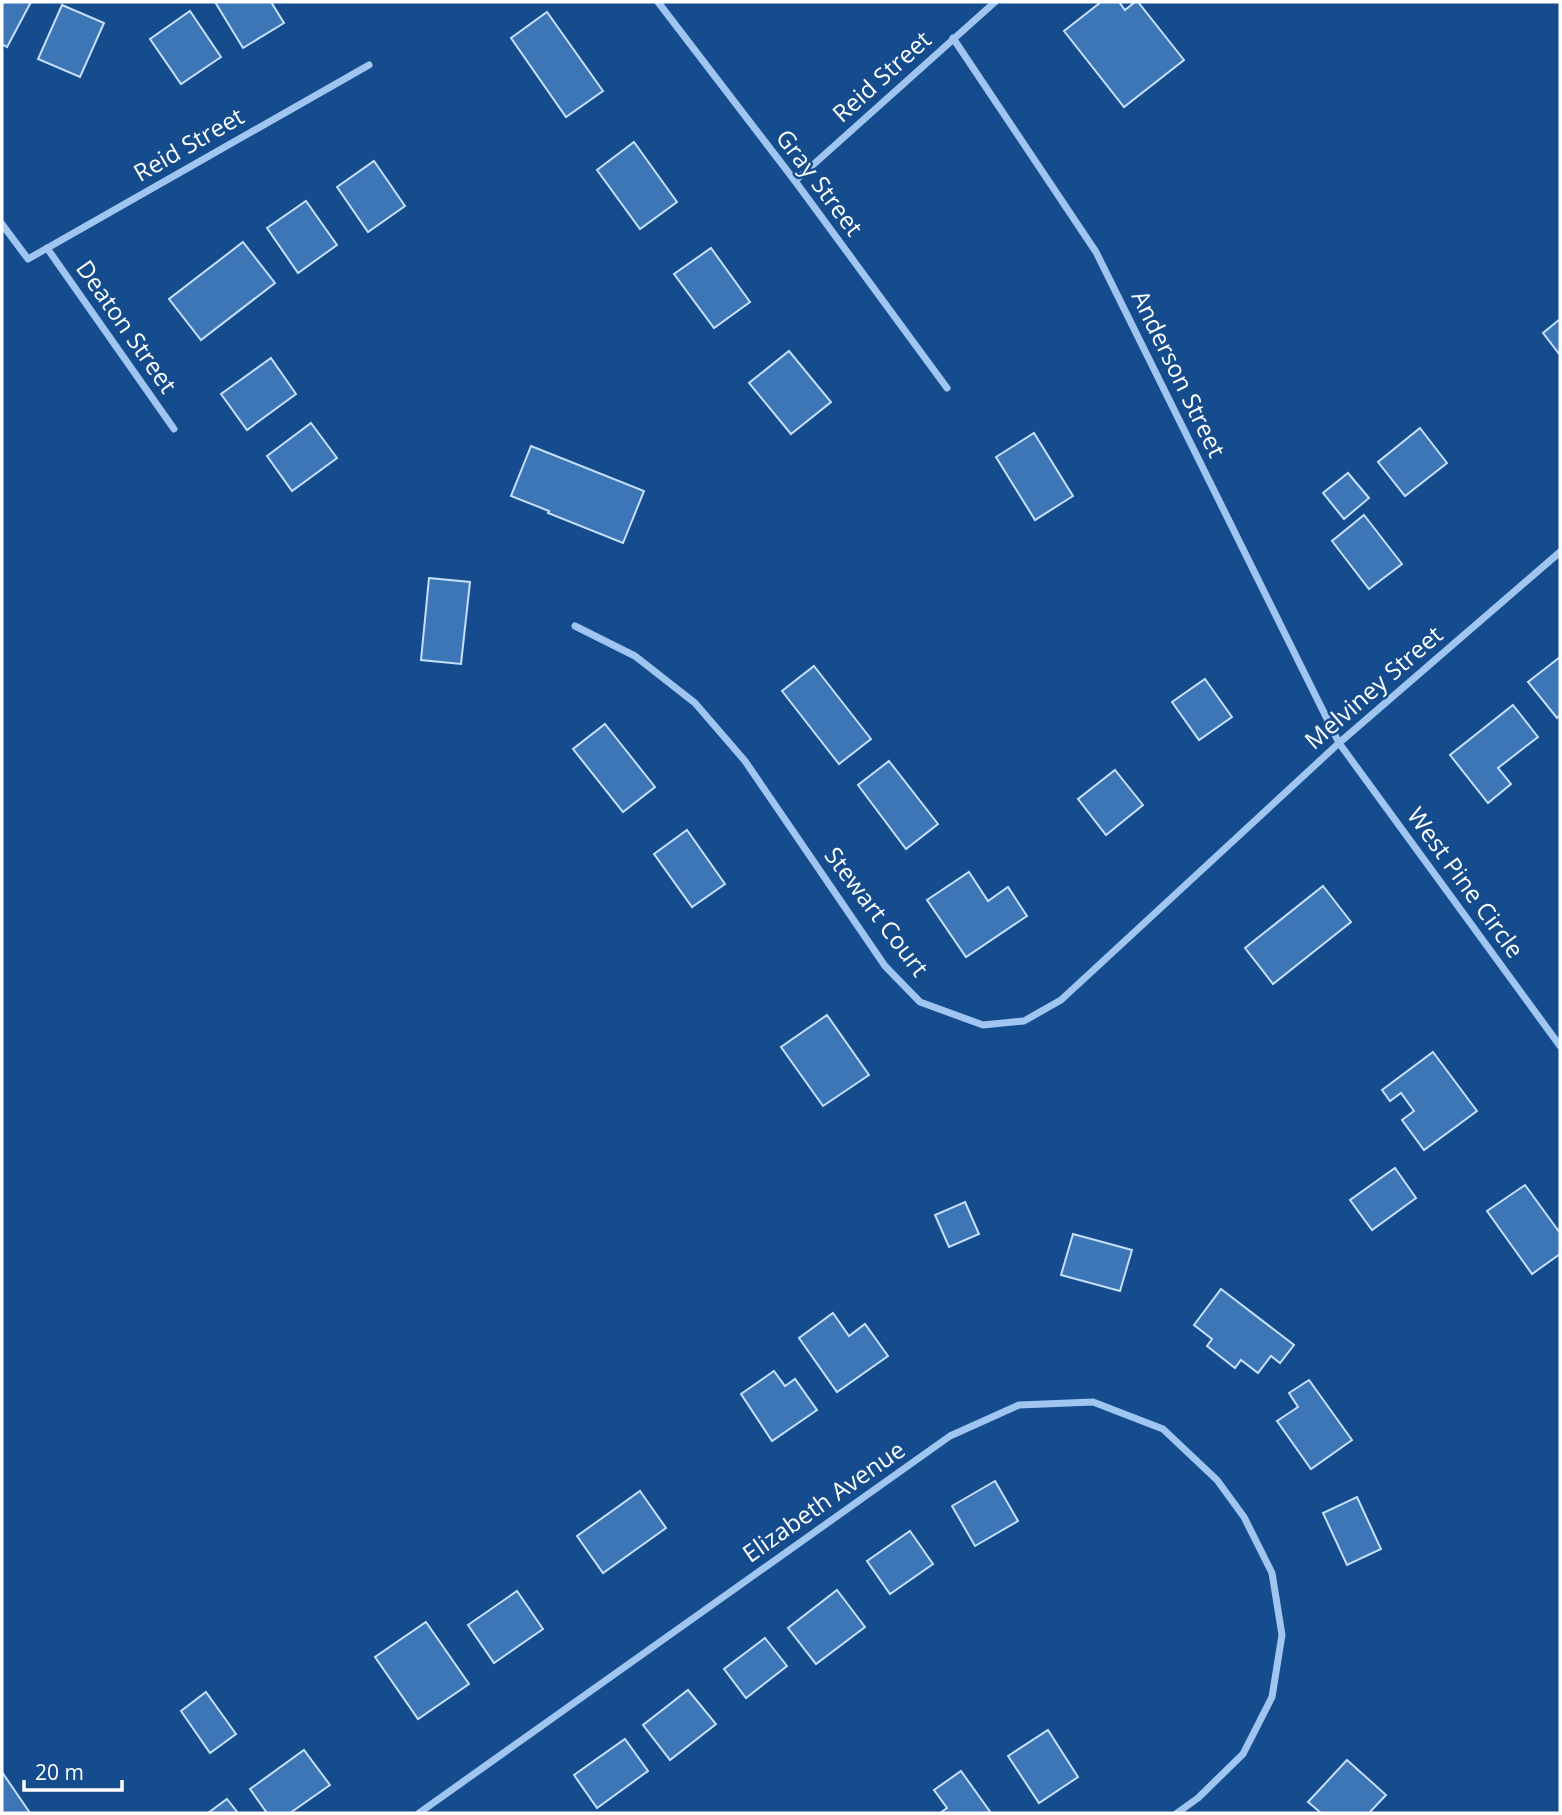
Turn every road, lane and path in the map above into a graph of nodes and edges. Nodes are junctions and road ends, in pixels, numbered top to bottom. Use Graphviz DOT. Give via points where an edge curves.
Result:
graph roads {
  1 [pos="658,2"];
  2 [pos="995,2"];
  3 [pos="953,38"];
  4 [pos="369,65"];
  5 [pos="795,181"];
  6 [pos="2,224"];
  7 [pos="47,248"];
  8 [pos="947,388"];
  9 [pos="174,429"];
  10 [pos="1560,552"];
  11 [pos="575,626"];
  12 [pos="1339,743"];
  13 [pos="1216,856"];
  14 [pos="1560,1046"];
  15 [pos="419,1813"];
  16 [pos="1178,1813"];
  1 -- 5 [label="street, Gray Street"];
  2 -- 3 [label="street, Reid Street"];
  3 -- 5 [label="street, Reid Street"];
  3 -- 12 [label="street, Anderson Street" via="1097,252"];
  4 -- 7 [label="street, Reid Street"];
  5 -- 8 [label="street, Gray Street"];
  6 -- 7 [label="street, Reid Street" via="27,259"];
  7 -- 9 [label="street, Deaton Street"];
  10 -- 12 [label="street, Melviney Street"];
  11 -- 13 [label="street, Stewart Court" via="635,656 695,703 745,761 885,966 920,1002 983,1025 1024,1021 1060,1000"];
  12 -- 13 [label="street, Melviney Street"];
  12 -- 14 [label="street, West Pine Circle"];
  15 -- 16 [label="street, Elizabeth Avenue" via="950,1436 1018,1405 1093,1402 1163,1429 1217,1480 1244,1517 1272,1573 1282,1635 1272,1697 1243,1754"];
}
